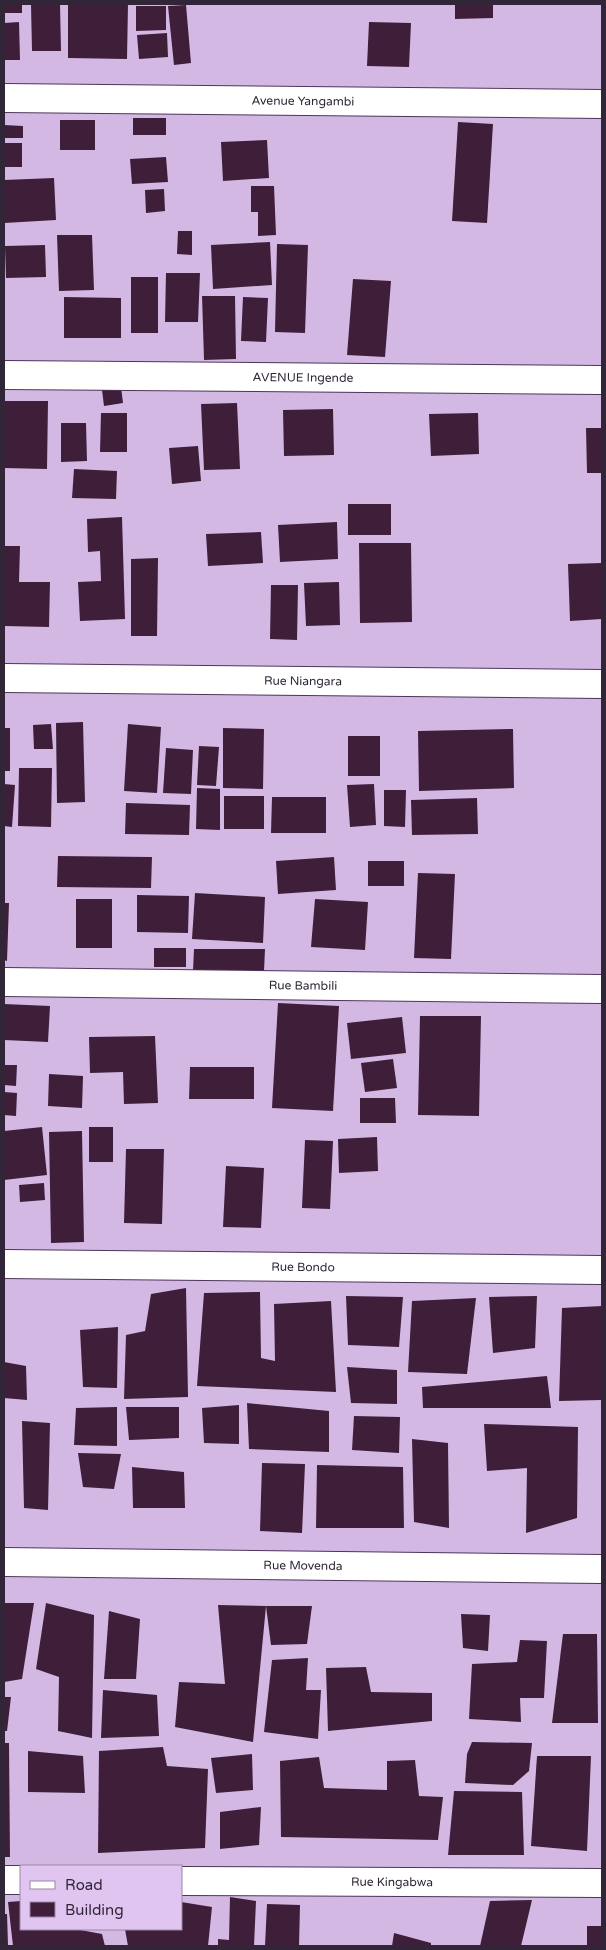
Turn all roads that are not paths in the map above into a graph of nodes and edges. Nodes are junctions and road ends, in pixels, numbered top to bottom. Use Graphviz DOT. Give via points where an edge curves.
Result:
graph roads {
  1 [pos="4,98"];
  2 [pos="602,104"];
  3 [pos="4,375"];
  4 [pos="602,380"];
  5 [pos="4,678"];
  6 [pos="602,684"];
  7 [pos="4,982"];
  8 [pos="602,989"];
  9 [pos="4,1264"];
  10 [pos="602,1270"];
  11 [pos="4,1562"];
  12 [pos="602,1570"];
  13 [pos="4,1880"];
  14 [pos="20,1880"];
  15 [pos="182,1881"];
  16 [pos="602,1883"];
  1 -- 2 [label="street, Avenue Yangambi"];
  3 -- 4 [label="street, AVENUE Ingende"];
  5 -- 6 [label="street, Rue Niangara"];
  7 -- 8 [label="street, Rue Bambili"];
  9 -- 10 [label="street, Rue Bondo"];
  11 -- 12 [label="street, Rue Movenda"];
  13 -- 14 [label="street"];
  15 -- 16 [label="street, Rue Kingabwa"];
}
